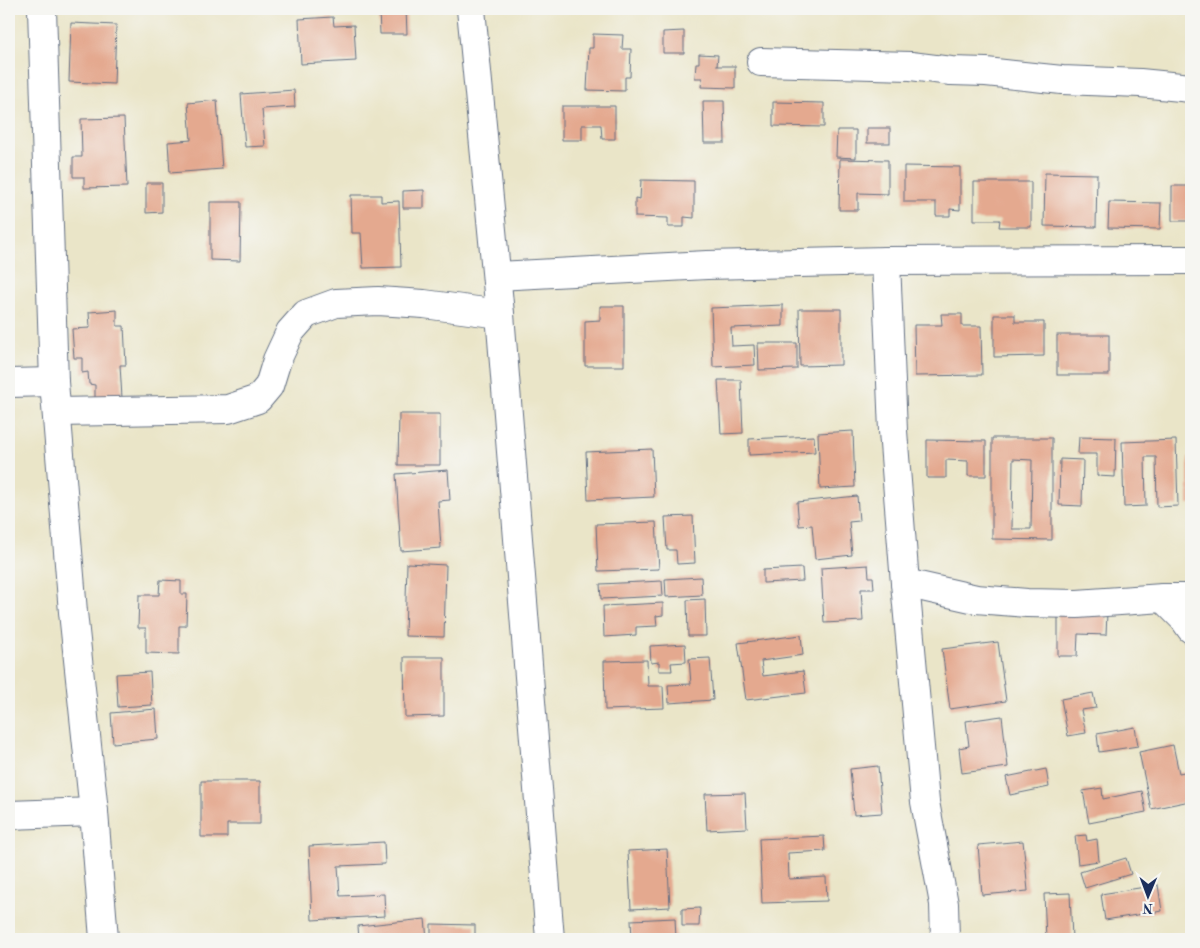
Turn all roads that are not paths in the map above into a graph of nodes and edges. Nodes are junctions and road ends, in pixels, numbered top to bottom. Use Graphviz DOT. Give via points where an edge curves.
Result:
graph roads {
  1 [pos="42,9"];
  2 [pos="471,9"];
  3 [pos="761,62"];
  4 [pos="1191,88"];
  5 [pos="1191,260"];
  6 [pos="886,261"];
  7 [pos="497,276"];
  8 [pos="500,314"];
  9 [pos="54,382"];
  10 [pos="9,383"];
  11 [pos="57,412"];
  12 [pos="905,583"];
  13 [pos="1164,598"];
  14 [pos="1191,598"];
  15 [pos="1191,629"];
  16 [pos="94,812"];
  17 [pos="9,815"];
  18 [pos="104,939"];
  19 [pos="550,939"];
  20 [pos="945,939"];
  1 -- 9 [label="street"];
  2 -- 7 [label="street"];
  3 -- 4 [label="street" via="910,66"];
  5 -- 6 [label="street"];
  6 -- 7 [label="street" via="707,264"];
  6 -- 12 [label="street" via="892,431"];
  7 -- 8 [label="street"];
  8 -- 11 [label="street" via="424,304 336,303 306,314 290,332 276,360 269,386 258,399 228,409"];
  8 -- 19 [label="street"];
  9 -- 10 [label="street"];
  9 -- 11 [label="street"];
  11 -- 16 [label="street"];
  12 -- 13 [label="street" via="976,599 1027,603 1077,604"];
  12 -- 20 [label="street" via="925,802 944,904"];
  13 -- 14 [label="street"];
  13 -- 15 [label="street"];
  16 -- 17 [label="street"];
  16 -- 18 [label="street"];
}
